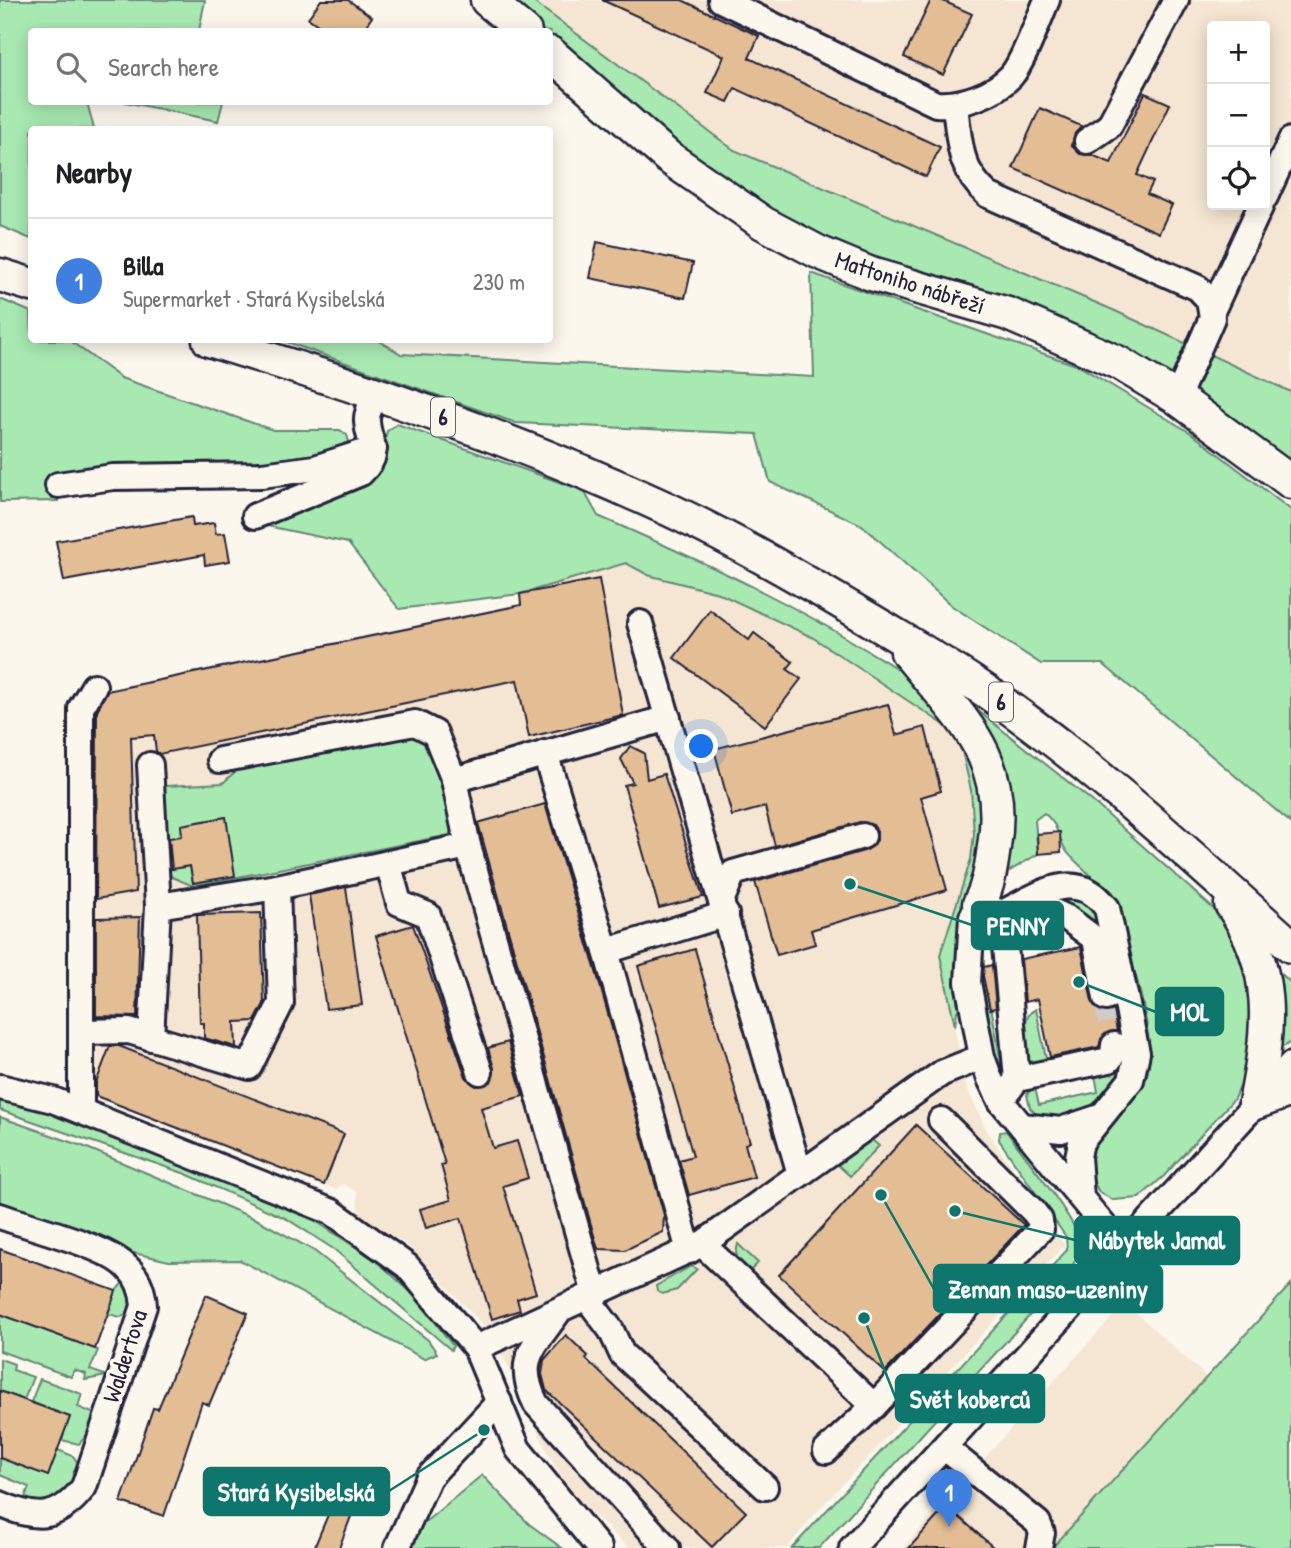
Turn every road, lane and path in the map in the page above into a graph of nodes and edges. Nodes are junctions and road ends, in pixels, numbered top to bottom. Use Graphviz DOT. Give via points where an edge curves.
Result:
graph roads {
  1 [pos="487,0"];
  2 [pos="721,0"];
  3 [pos="1047,0"];
  4 [pos="1176,0"];
  5 [pos="520,28"];
  6 [pos="553,56"];
  7 [pos="955,106"];
  8 [pos="1291,140"];
  9 [pos="1087,141"];
  10 [pos="1270,186"];
  11 [pos="1259,210"];
  12 [pos="0,275"];
  13 [pos="28,284"];
  14 [pos="1213,309"];
  15 [pos="218,343"];
  16 [pos="376,394"];
  17 [pos="1177,398"];
  18 [pos="374,449"];
  19 [pos="1291,482"];
  20 [pos="58,485"];
  21 [pos="256,516"];
  22 [pos="640,623"];
  23 [pos="894,634"];
  24 [pos="93,685"];
  25 [pos="668,718"];
  26 [pos="545,753"];
  27 [pos="220,761"];
  28 [pos="149,765"];
  29 [pos="454,780"];
  30 [pos="863,836"];
  31 [pos="468,846"];
  32 [pos="388,863"];
  33 [pos="1208,872"];
  34 [pos="277,887"];
  35 [pos="1028,900"];
  36 [pos="158,906"];
  37 [pos="724,906"];
  38 [pos="990,908"];
  39 [pos="1291,946"];
  40 [pos="606,951"];
  41 [pos="1106,998"];
  42 [pos="83,1032"];
  43 [pos="151,1038"];
  44 [pos="1114,1045"];
  45 [pos="982,1057"];
  46 [pos="1291,1065"];
  47 [pos="480,1072"];
  48 [pos="1017,1079"];
  49 [pos="0,1087"];
  50 [pos="1291,1090"];
  51 [pos="1001,1101"];
  52 [pos="1255,1103"];
  53 [pos="81,1111"];
  54 [pos="1097,1118"];
  55 [pos="941,1120"];
  56 [pos="1022,1126"];
  57 [pos="800,1174"];
  58 [pos="1081,1197"];
  59 [pos="0,1216"];
  60 [pos="696,1247"];
  61 [pos="1122,1248"];
  62 [pos="591,1296"];
  63 [pos="559,1310"];
  64 [pos="476,1348"];
  65 [pos="499,1402"];
  66 [pos="874,1406"];
  67 [pos="945,1448"];
  68 [pos="826,1451"];
  69 [pos="765,1487"];
  70 [pos="0,1504"];
  71 [pos="397,1548"];
  72 [pos="599,1548"];
  73 [pos="667,1548"];
  74 [pos="852,1548"];
  75 [pos="1039,1548"];
  1 -- 5 [label="main road"];
  2 -- 7 [label="street" via="936,104"];
  3 -- 7 [label="street" via="1012,75 985,94"];
  4 -- 9 [label="street" via="1109,126"];
  6 -- 17 [label="main road, Mattoniho nábřeží" via="668,157 763,223 871,274 1008,314 1119,363"];
  7 -- 14 [label="street" via="962,161 988,195 1198,288"];
  8 -- 10 [label="street"];
  11 -- 14 [label="street"];
  12 -- 13 [label="main road"];
  14 -- 17 [label="street"];
  15 -- 16 [label="main road, 6"];
  16 -- 18 [label="street" via="366,419"];
  16 -- 23 [label="main road, 6" via="478,430 672,511 785,569"];
  17 -- 19 [label="main road, Mattoniho nábřeží"];
  18 -- 20 [label="street" via="315,468 262,475 113,477"];
  18 -- 21 [label="street" via="371,464 361,473"];
  22 -- 25 [label="street"];
  23 -- 33 [label="main road, 6" via="1034,727 1170,835"];
  23 -- 38 [label="main road" via="957,709 989,765 998,822"];
  24 -- 42 [label="street" via="81,708"];
  25 -- 26 [label="street"];
  25 -- 37 [label="street"];
  26 -- 29 [label="street"];
  26 -- 40 [label="street"];
  27 -- 29 [label="street" via="415,723 435,733"];
  28 -- 36 [label="street"];
  29 -- 31 [label="street"];
  30 -- 37 [label="street" via="733,873"];
  31 -- 32 [label="street"];
  31 -- 62 [label="street"];
  32 -- 34 [label="street"];
  32 -- 47 [label="street" via="399,903 428,915"];
  33 -- 39 [label="main road, 6"];
  33 -- 52 [label="main road" via="1238,914 1259,958 1267,1032"];
  34 -- 36 [label="street"];
  34 -- 43 [label="street" via="281,1003 249,1067"];
  35 -- 38 [label="street"];
  35 -- 41 [label="street" via="1067,918 1095,939"];
  35 -- 54 [label="street" via="1062,885 1086,888 1107,908 1138,1053 1130,1080"];
  36 -- 43 [label="street"];
  37 -- 40 [label="street"];
  37 -- 57 [label="street"];
  38 -- 45 [label="street" via="972,916 968,982"];
  38 -- 48 [label="street"];
  40 -- 60 [label="street"];
  42 -- 43 [label="street" via="128,1031"];
  42 -- 53 [label="street"];
  44 -- 48 [label="street" via="1109,1060"];
  45 -- 51 [label="street"];
  45 -- 57 [label="street" via="942,1073"];
  46 -- 52 [label="street"];
  48 -- 51 [label="street"];
  49 -- 53 [label="street"];
  50 -- 52 [label="main road"];
  51 -- 56 [label="street"];
  52 -- 61 [label="street"];
  53 -- 64 [label="street" via="332,1212 407,1266"];
  54 -- 56 [label="street" via="1061,1130"];
  54 -- 58 [label="street" via="1080,1142"];
  55 -- 66 [label="street" via="1033,1211 1041,1229"];
  56 -- 58 [label="street"];
  57 -- 60 [label="street"];
  58 -- 61 [label="street"];
  59 -- 70 [label="street, Waldertova" via="116,1257 144,1293 144,1306 84,1487 68,1505 48,1514 24,1515"];
  60 -- 62 [label="street"];
  60 -- 66 [label="street"];
  61 -- 67 [label="street"];
  62 -- 63 [label="street"];
  62 -- 69 [label="street" via="622,1354"];
  63 -- 64 [label="street"];
  63 -- 73 [label="street" via="531,1352 526,1382 536,1404"];
  64 -- 65 [label="street"];
  65 -- 71 [label="street" via="429,1477"];
  65 -- 72 [label="street" via="518,1449"];
  66 -- 68 [label="street"];
  67 -- 74 [label="street"];
  67 -- 75 [label="street" via="1038,1523 1042,1534"];
}
